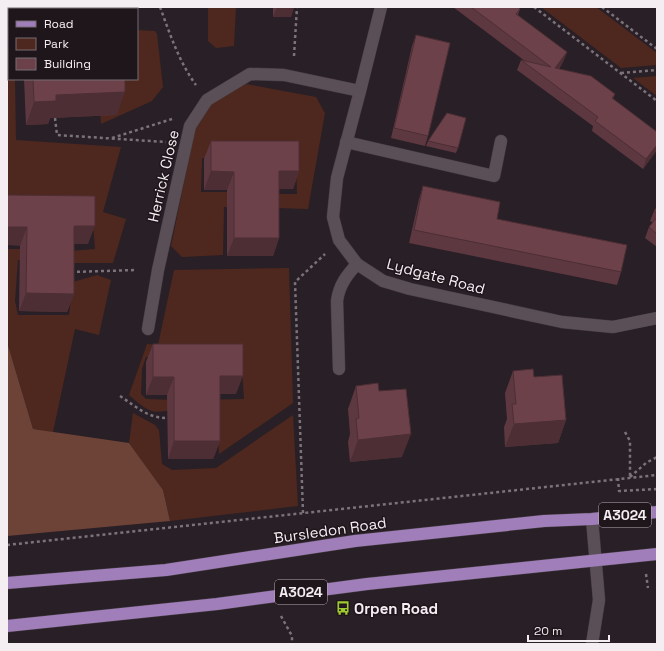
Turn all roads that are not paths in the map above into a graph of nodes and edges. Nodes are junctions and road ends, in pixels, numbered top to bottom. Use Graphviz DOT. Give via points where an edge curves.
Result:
graph roads {
  1 [pos="381,7"];
  2 [pos="360,91"];
  3 [pos="501,141"];
  4 [pos="346,142"];
  5 [pos="357,264"];
  6 [pos="657,318"];
  7 [pos="148,329"];
  8 [pos="339,369"];
  9 [pos="657,512"];
  10 [pos="592,519"];
  11 [pos="657,554"];
  12 [pos="596,561"];
  13 [pos="7,583"];
  14 [pos="7,626"];
  15 [pos="592,644"];
  1 -- 2 [label="street, Lydgate Road"];
  2 -- 4 [label="street, Lydgate Road"];
  2 -- 7 [label="street, Herrick Close" via="293,76 250,74 204,105 190,126 158,270"];
  3 -- 4 [label="street" via="494,176"];
  4 -- 5 [label="street, Lydgate Road" via="337,178 333,217 339,240"];
  5 -- 6 [label="street, Lydgate Road" via="383,281 410,289 562,322 613,327"];
  5 -- 8 [label="street" via="338,291"];
  9 -- 10 [label="main road, Bursledon Road / A3024"];
  10 -- 12 [label="street"];
  10 -- 13 [label="main road, Bursledon Road / A3024" via="544,521 354,541 166,570"];
  11 -- 12 [label="main road, A3024"];
  12 -- 14 [label="main road, A3024" via="367,584 217,604"];
  12 -- 15 [label="street" via="599,600"];
}
